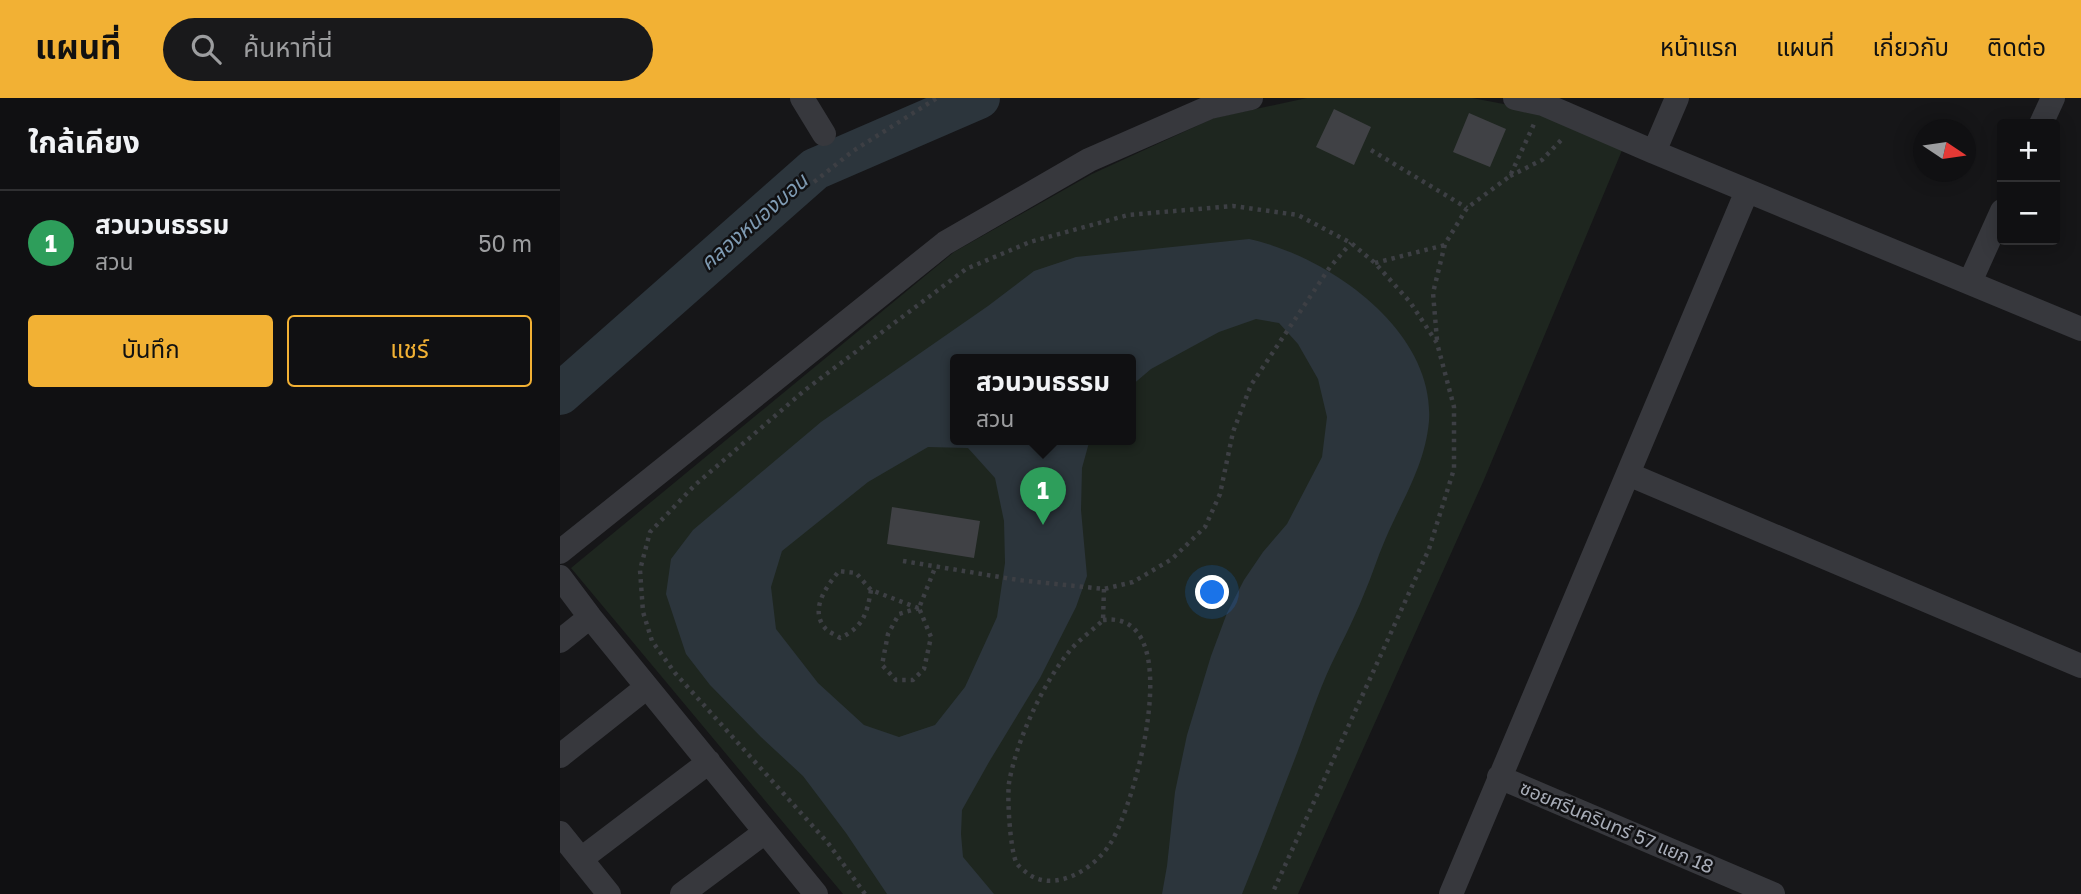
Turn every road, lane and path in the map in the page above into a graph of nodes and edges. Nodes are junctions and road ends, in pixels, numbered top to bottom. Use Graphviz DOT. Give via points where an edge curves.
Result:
graph roads {
  1 [pos="802,98"];
  2 [pos="937,98"];
  3 [pos="1251,98"];
  4 [pos="1515,98"];
  5 [pos="1677,98"];
  6 [pos="2053,98"];
  7 [pos="1543,104"];
  8 [pos="1573,117"];
  9 [pos="2043,119"];
  10 [pos="824,134"];
  11 [pos="1371,150"];
  12 [pos="1654,152"];
  13 [pos="1510,176"];
  14 [pos="814,182"];
  15 [pos="1747,191"];
  16 [pos="1467,208"];
  17 [pos="1997,222"];
  18 [pos="1351,243"];
  19 [pos="1446,244"];
  20 [pos="1376,263"];
  21 [pos="1970,282"];
  22 [pos="2081,328"];
  23 [pos="1437,343"];
  24 [pos="1628,474"];
  25 [pos="560,552"];
  26 [pos="902,561"];
  27 [pos="935,568"];
  28 [pos="560,577"];
  29 [pos="1104,589"];
  30 [pos="871,590"];
  31 [pos="919,608"];
  32 [pos="590,617"];
  33 [pos="1103,620"];
  34 [pos="560,641"];
  35 [pos="2081,666"];
  36 [pos="647,687"];
  37 [pos="560,756"];
  38 [pos="709,762"];
  39 [pos="1499,777"];
  40 [pos="765,832"];
  41 [pos="560,833"];
  42 [pos="581,859"];
  43 [pos="609,894"];
  44 [pos="682,894"];
  45 [pos="816,894"];
  46 [pos="865,894"];
  47 [pos="1272,894"];
  48 [pos="1451,894"];
  49 [pos="1773,894"];
  1 -- 10 [label="street"];
  2 -- 14 [label="path" via="853,150"];
  3 -- 25 [label="street" via="1210,107 1088,160 945,243"];
  4 -- 7 [label="street"];
  5 -- 12 [label="street"];
  6 -- 9 [label="street"];
  7 -- 8 [label="street"];
  7 -- 13 [label="path"];
  8 -- 12 [label="street"];
  8 -- 13 [label="path" via="1563,140 1542,160"];
  11 -- 16 [label="path"];
  12 -- 15 [label="street"];
  13 -- 16 [label="path"];
  15 -- 21 [label="street"];
  15 -- 24 [label="street"];
  16 -- 19 [label="path"];
  17 -- 21 [label="street"];
  18 -- 20 [label="path"];
  18 -- 29 [label="path" via="1251,385 1233,432 1220,494 1205,527 1171,559 1133,582"];
  18 -- 46 [label="path" via="1298,215 1233,206 1128,215 1030,242 966,269 805,390 695,485 650,532 640,570 643,612 652,640 675,673 828,842"];
  19 -- 20 [label="path"];
  19 -- 23 [label="path" via="1433,293"];
  20 -- 23 [label="path"];
  21 -- 22 [label="street"];
  23 -- 47 [label="path" via="1454,407 1450,483 1429,550"];
  24 -- 35 [label="street"];
  24 -- 39 [label="street"];
  26 -- 27 [label="path"];
  27 -- 29 [label="path"];
  27 -- 31 [label="path"];
  28 -- 32 [label="street"];
  29 -- 33 [label="path"];
  30 -- 30 [label="path" via="856,573 839,571 823,591 818,612 825,628 840,638 855,631 867,610"];
  30 -- 31 [label="path"];
  31 -- 31 [label="path" via="931,637 925,669 913,680 896,680 882,665 888,634 899,614"];
  32 -- 34 [label="street"];
  32 -- 36 [label="street"];
  33 -- 33 [label="path" via="1068,652 1022,736 1009,785 1010,832 1016,863 1034,880 1058,884 1090,868 1111,843 1145,747 1152,677 1144,642 1130,624 1117,618"];
  36 -- 37 [label="street"];
  36 -- 38 [label="street"];
  38 -- 40 [label="street"];
  38 -- 42 [label="street"];
  39 -- 48 [label="street"];
  39 -- 49 [label="street, ซอยศรีนครินทร์ 57 แยก 18"];
  40 -- 44 [label="street"];
  40 -- 45 [label="street"];
  41 -- 42 [label="street"];
  42 -- 43 [label="street"];
}
